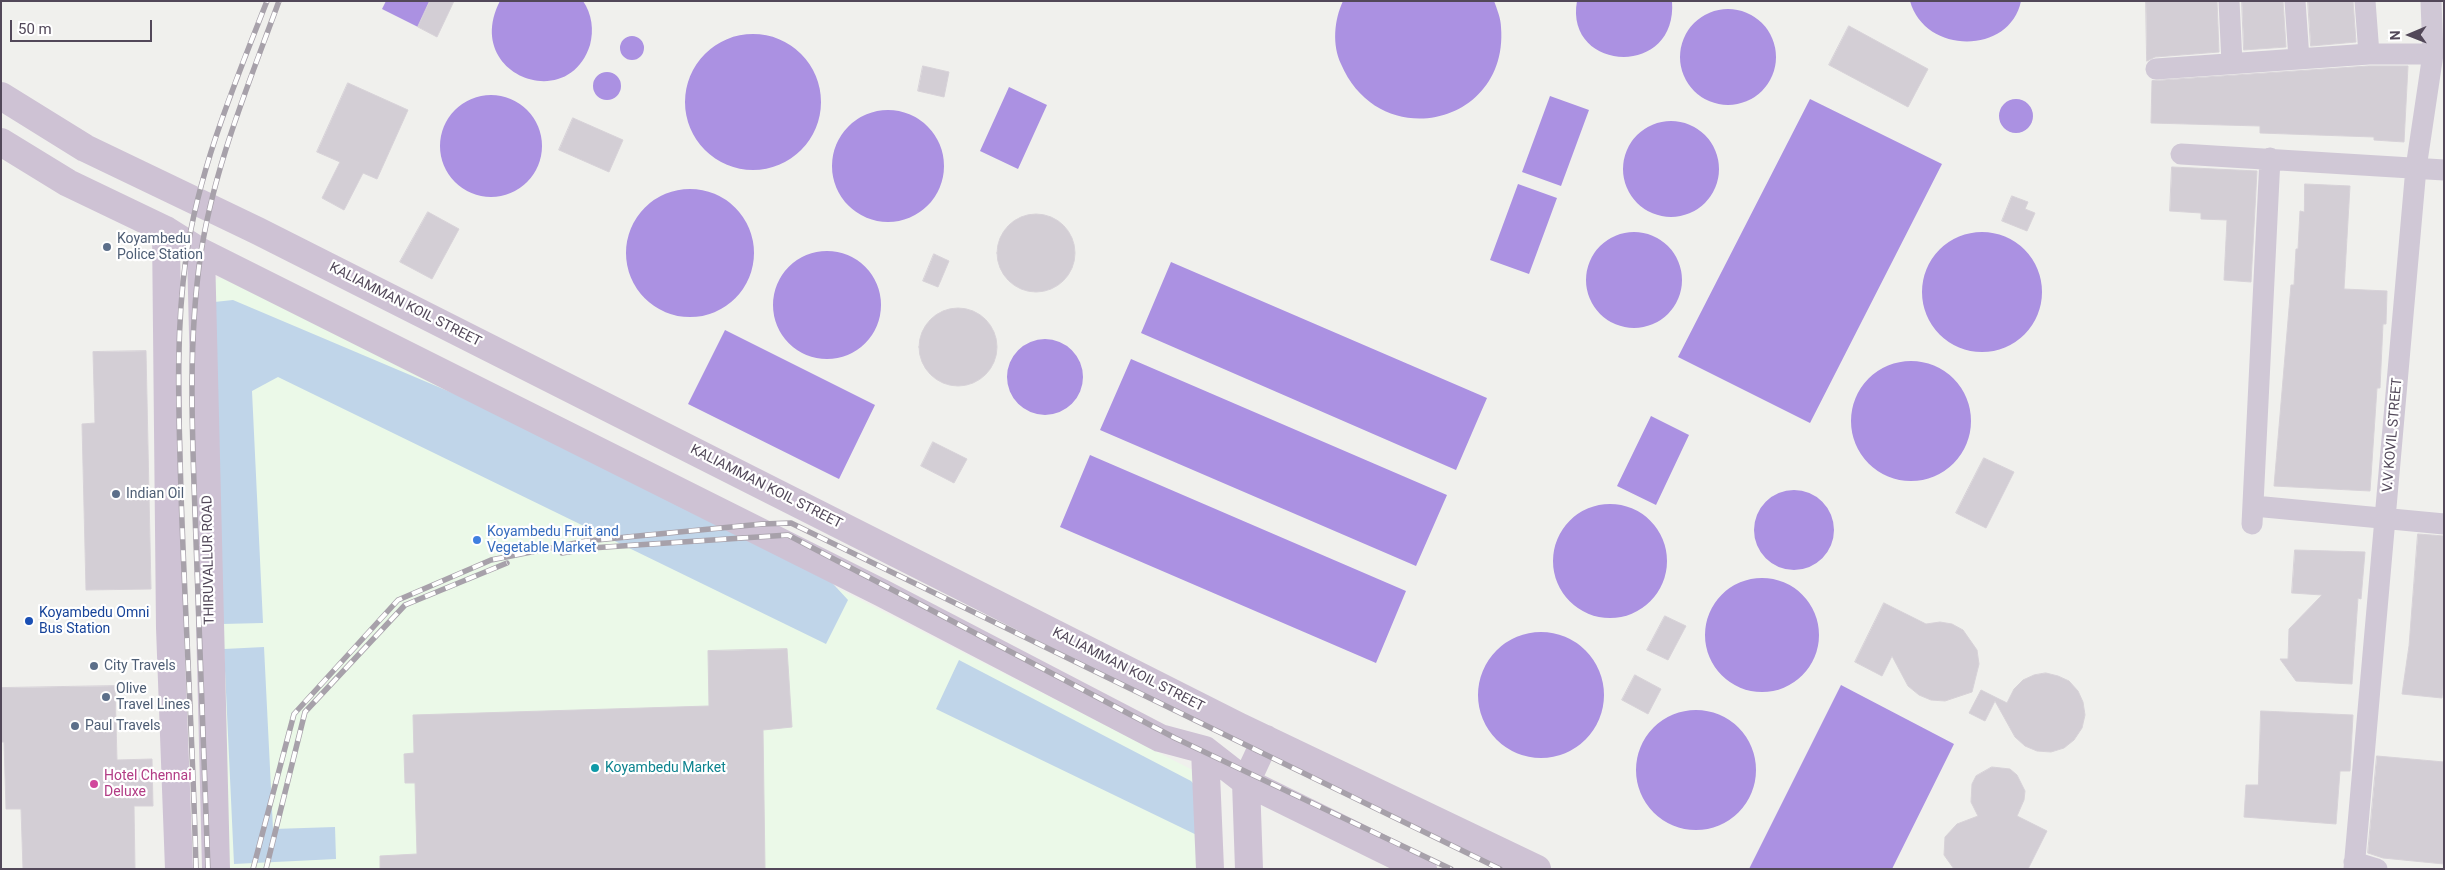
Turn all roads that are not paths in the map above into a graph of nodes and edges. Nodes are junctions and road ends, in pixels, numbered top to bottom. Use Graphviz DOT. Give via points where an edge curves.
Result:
graph roads {
  1 [pos="2229,1"];
  2 [pos="2295,1"];
  3 [pos="2365,1"];
  4 [pos="2431,1"];
  5 [pos="2370,54"];
  6 [pos="2433,54"];
  7 [pos="2299,59"];
  8 [pos="2232,63"];
  9 [pos="2156,69"];
  10 [pos="1,96"];
  11 [pos="1,142"];
  12 [pos="2181,154"];
  13 [pos="2270,158"];
  14 [pos="2416,168"];
  15 [pos="2444,170"];
  16 [pos="166,230"];
  17 [pos="201,252"];
  18 [pos="2385,518"];
  19 [pos="2444,524"];
  20 [pos="1238,726"];
  21 [pos="1266,739"];
  22 [pos="1205,750"];
  23 [pos="1246,782"];
  24 [pos="2354,866"];
  25 [pos="179,869"];
  26 [pos="216,869"];
  27 [pos="1210,869"];
  28 [pos="1249,869"];
  29 [pos="1424,869"];
  30 [pos="1537,869"];
  31 [pos="2377,869"];
  1 -- 8 [label="street"];
  2 -- 7 [label="street"];
  3 -- 5 [label="street"];
  4 -- 6 [label="street, V.V KOVIL STREET"];
  5 -- 6 [label="street"];
  5 -- 7 [label="street"];
  6 -- 14 [label="street, V.V KOVIL STREET"];
  7 -- 8 [label="street"];
  8 -- 9 [label="street"];
  10 -- 20 [label="main road, KALIAMMAN KOIL STREET" via="85,148 267,236"];
  11 -- 16 [label="main road" via="68,184"];
  12 -- 13 [label="street"];
  13 -- 14 [label="street"];
  13 -- 18 [label="street" via="2253,515"];
  14 -- 15 [label="street"];
  14 -- 18 [label="street, V.V KOVIL STREET"];
  16 -- 17 [label="main road"];
  16 -- 25 [label="main road" via="170,628"];
  17 -- 22 [label="main road" via="874,588 1160,738"];
  17 -- 26 [label="main road, THIRUVALLUR ROAD"];
  18 -- 19 [label="street"];
  18 -- 24 [label="street, V.V KOVIL STREET"];
  20 -- 21 [label="main road, KALIAMMAN KOIL STREET"];
  20 -- 22 [label="main road"];
  21 -- 23 [label="main road"];
  21 -- 30 [label="main road, KALIAMMAN KOIL STREET"];
  22 -- 23 [label="main road"];
  22 -- 27 [label="main road"];
  23 -- 28 [label="main road"];
  23 -- 29 [label="main road"];
  24 -- 31 [label="street"];
}
